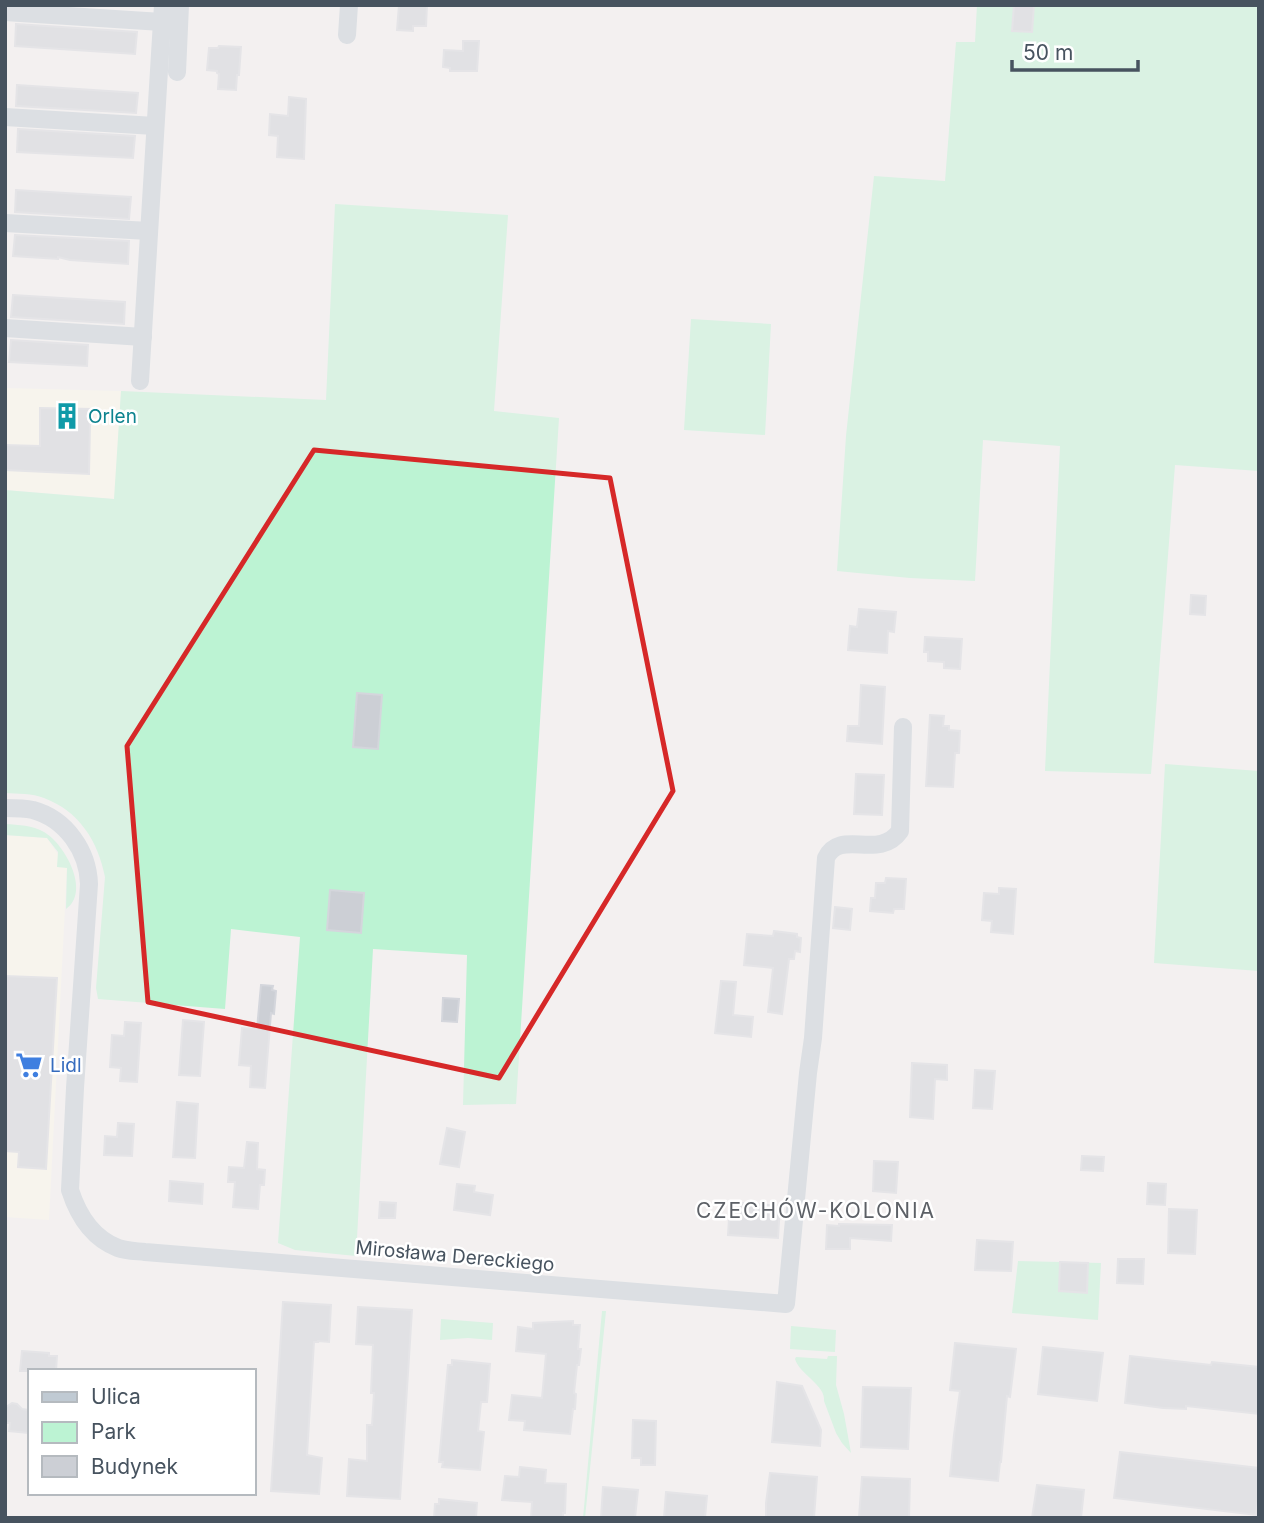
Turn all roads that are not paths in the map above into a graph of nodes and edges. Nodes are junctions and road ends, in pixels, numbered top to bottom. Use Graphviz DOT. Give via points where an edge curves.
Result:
graph roads {
  1 [pos="180,5"];
  2 [pos="349,5"];
  3 [pos="5,12"];
  4 [pos="162,14"];
  5 [pos="347,34"];
  6 [pos="177,72"];
  7 [pos="5,117"];
  8 [pos="155,126"];
  9 [pos="5,223"];
  10 [pos="149,231"];
  11 [pos="5,328"];
  12 [pos="143,337"];
  13 [pos="141,381"];
  14 [pos="903,727"];
  15 [pos="5,808"];
  1 -- 6 [label="street"];
  2 -- 5 [label="street"];
  3 -- 4 [label="street"];
  4 -- 8 [label="street"];
  7 -- 8 [label="street"];
  8 -- 10 [label="street"];
  9 -- 10 [label="street"];
  10 -- 12 [label="street"];
  11 -- 12 [label="street"];
  12 -- 13 [label="street"];
  14 -- 15 [label="street, Mirosława Dereckiego" via="900,831 882,845 840,845 826,858 786,1304 120,1249 106,1242 92,1231 70,1190 89,884 86,862 74,838 55,821 33,810"];
}
